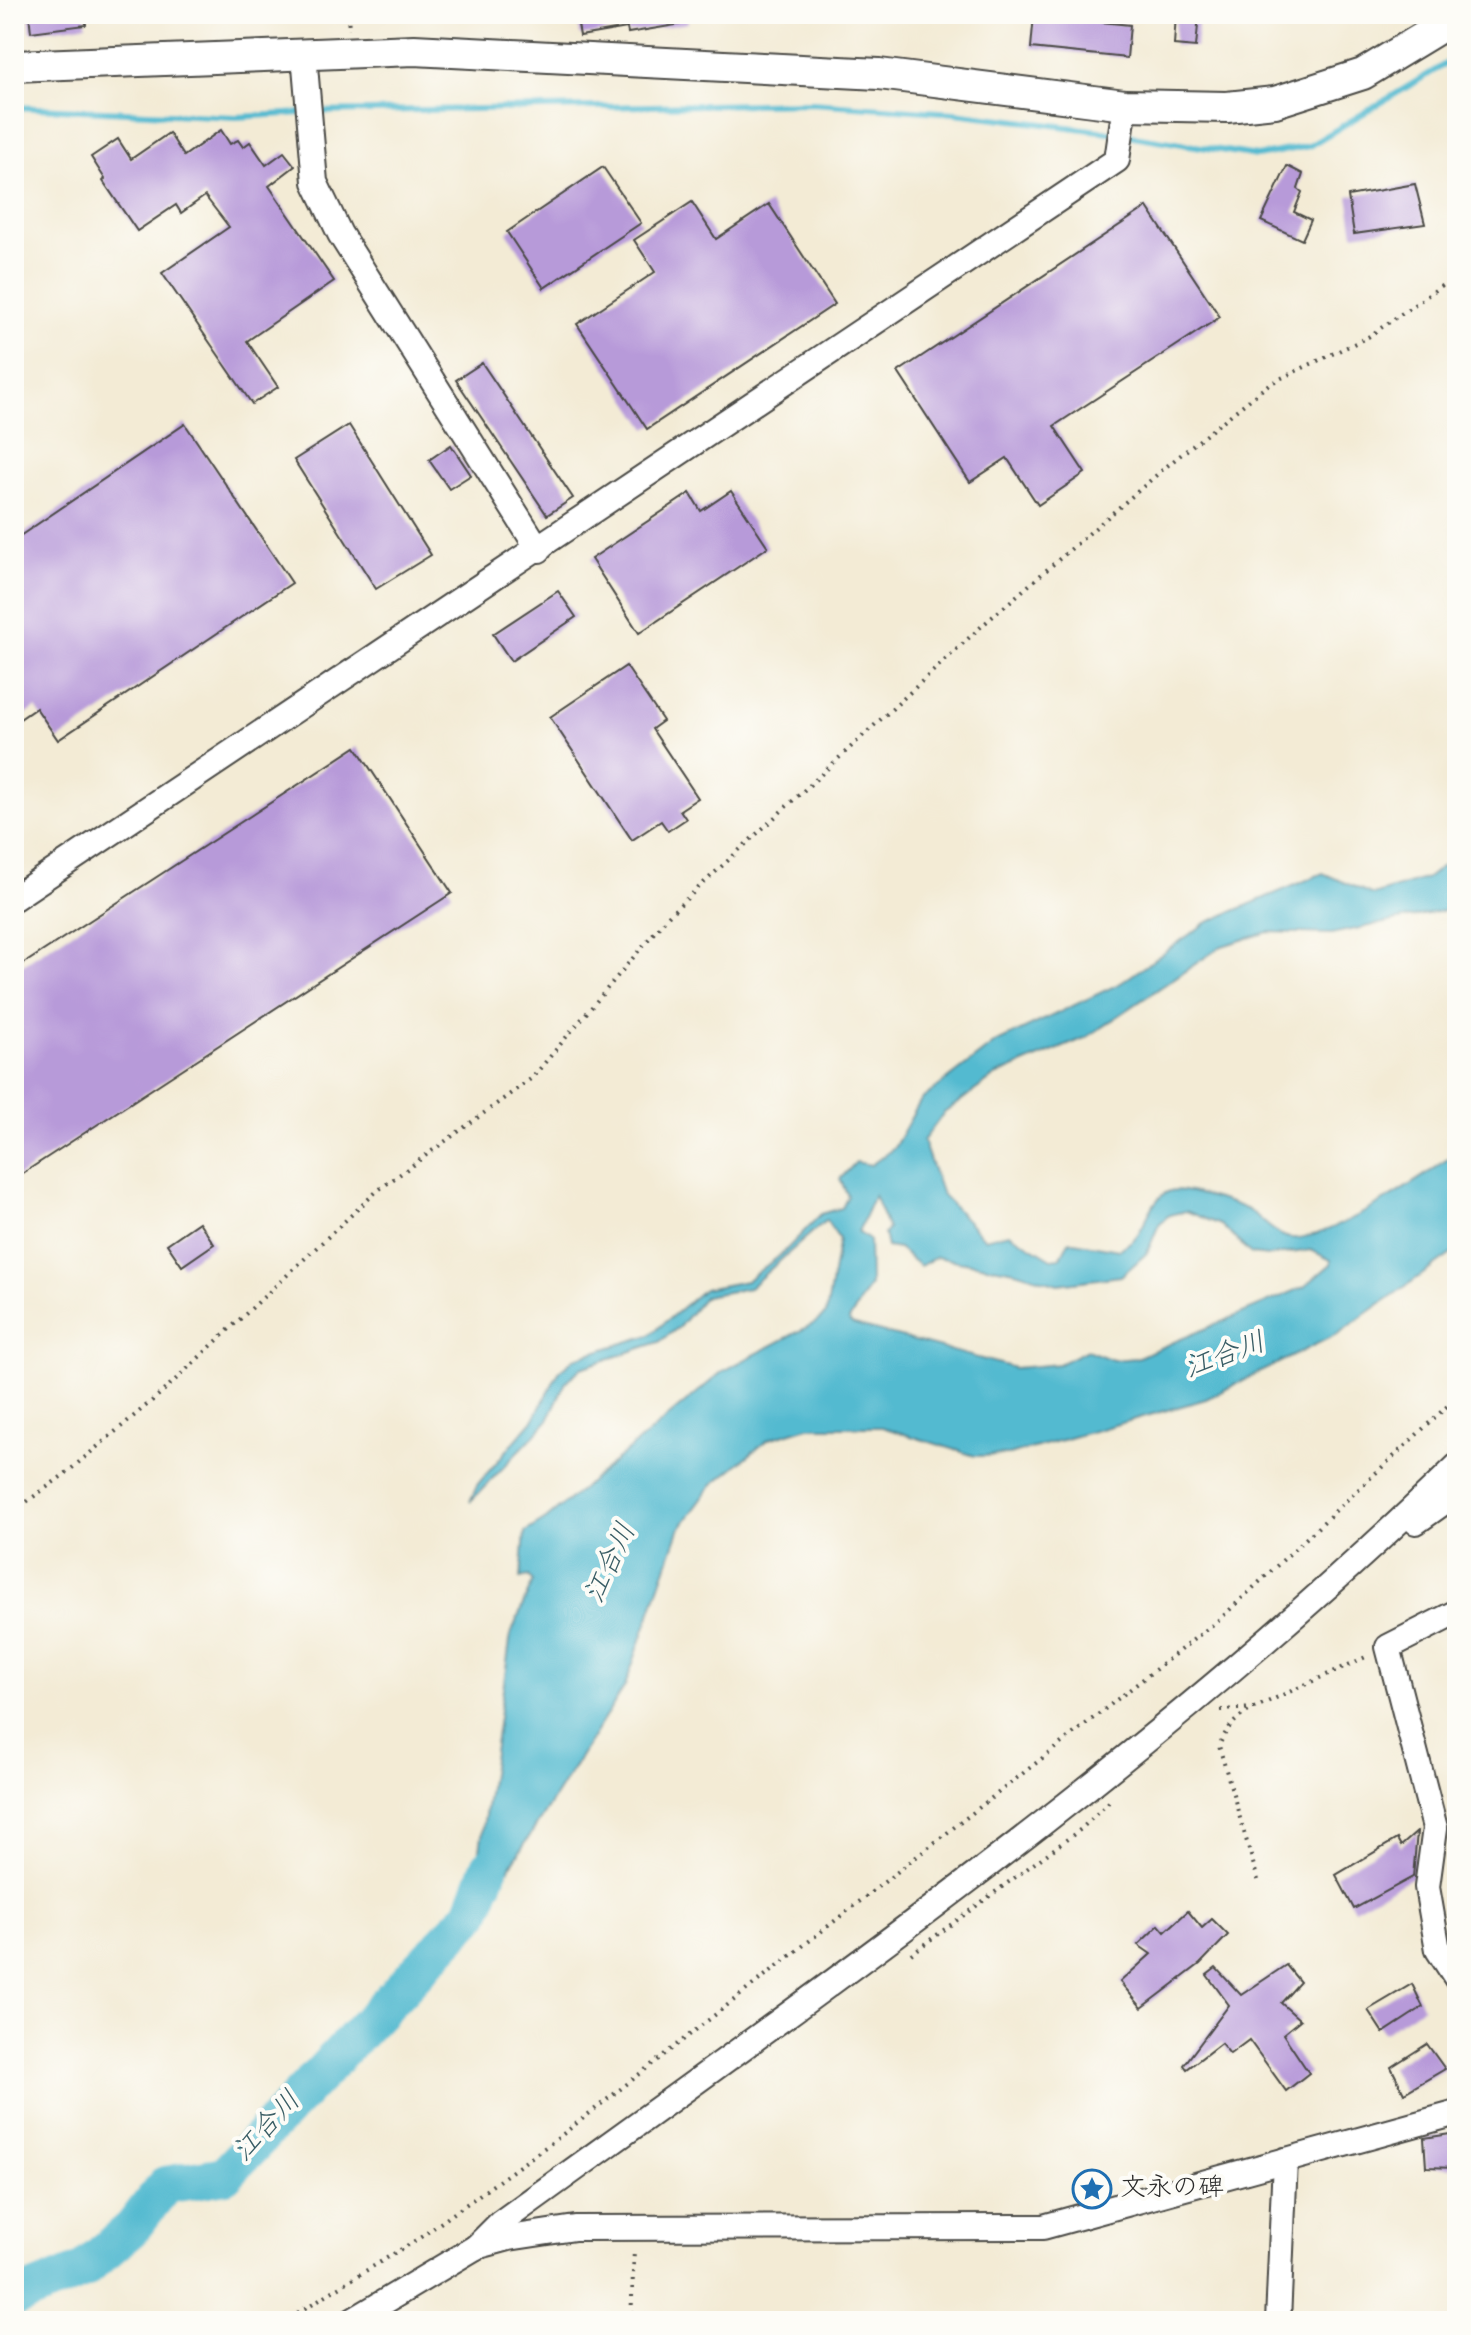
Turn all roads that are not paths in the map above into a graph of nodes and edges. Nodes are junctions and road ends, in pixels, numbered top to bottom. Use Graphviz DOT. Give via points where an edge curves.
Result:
graph roads {
  1 [pos="1457,17"];
  2 [pos="304,54"];
  3 [pos="14,66"];
  4 [pos="1125,105"];
  5 [pos="539,550"];
  6 [pos="14,898"];
  7 [pos="1457,1466"];
  8 [pos="1457,1493"];
  9 [pos="1379,1542"];
  10 [pos="1457,1612"];
  11 [pos="1457,1979"];
  12 [pos="1457,2113"];
  13 [pos="1285,2160"];
  14 [pos="476,2247"];
  15 [pos="352,2321"];
  16 [pos="1278,2321"];
  1 -- 4 [label="street" via="1363,74 1275,102 1227,107"];
  2 -- 3 [label="street"];
  2 -- 4 [label="street" via="414,50 879,74"];
  2 -- 5 [label="street" via="315,182 340,234"];
  4 -- 5 [label="street" via="1117,160"];
  5 -- 6 [label="street"];
  7 -- 9 [label="street"];
  8 -- 9 [label="street"];
  9 -- 14 [label="street" via="1215,1685 1074,1798 500,2223"];
  10 -- 11 [label="street" via="1388,1647 1435,1828 1427,1887 1438,1950"];
  12 -- 13 [label="street"];
  13 -- 14 [label="street" via="1043,2227 575,2228"];
  13 -- 16 [label="street"];
  14 -- 15 [label="street"];
}
